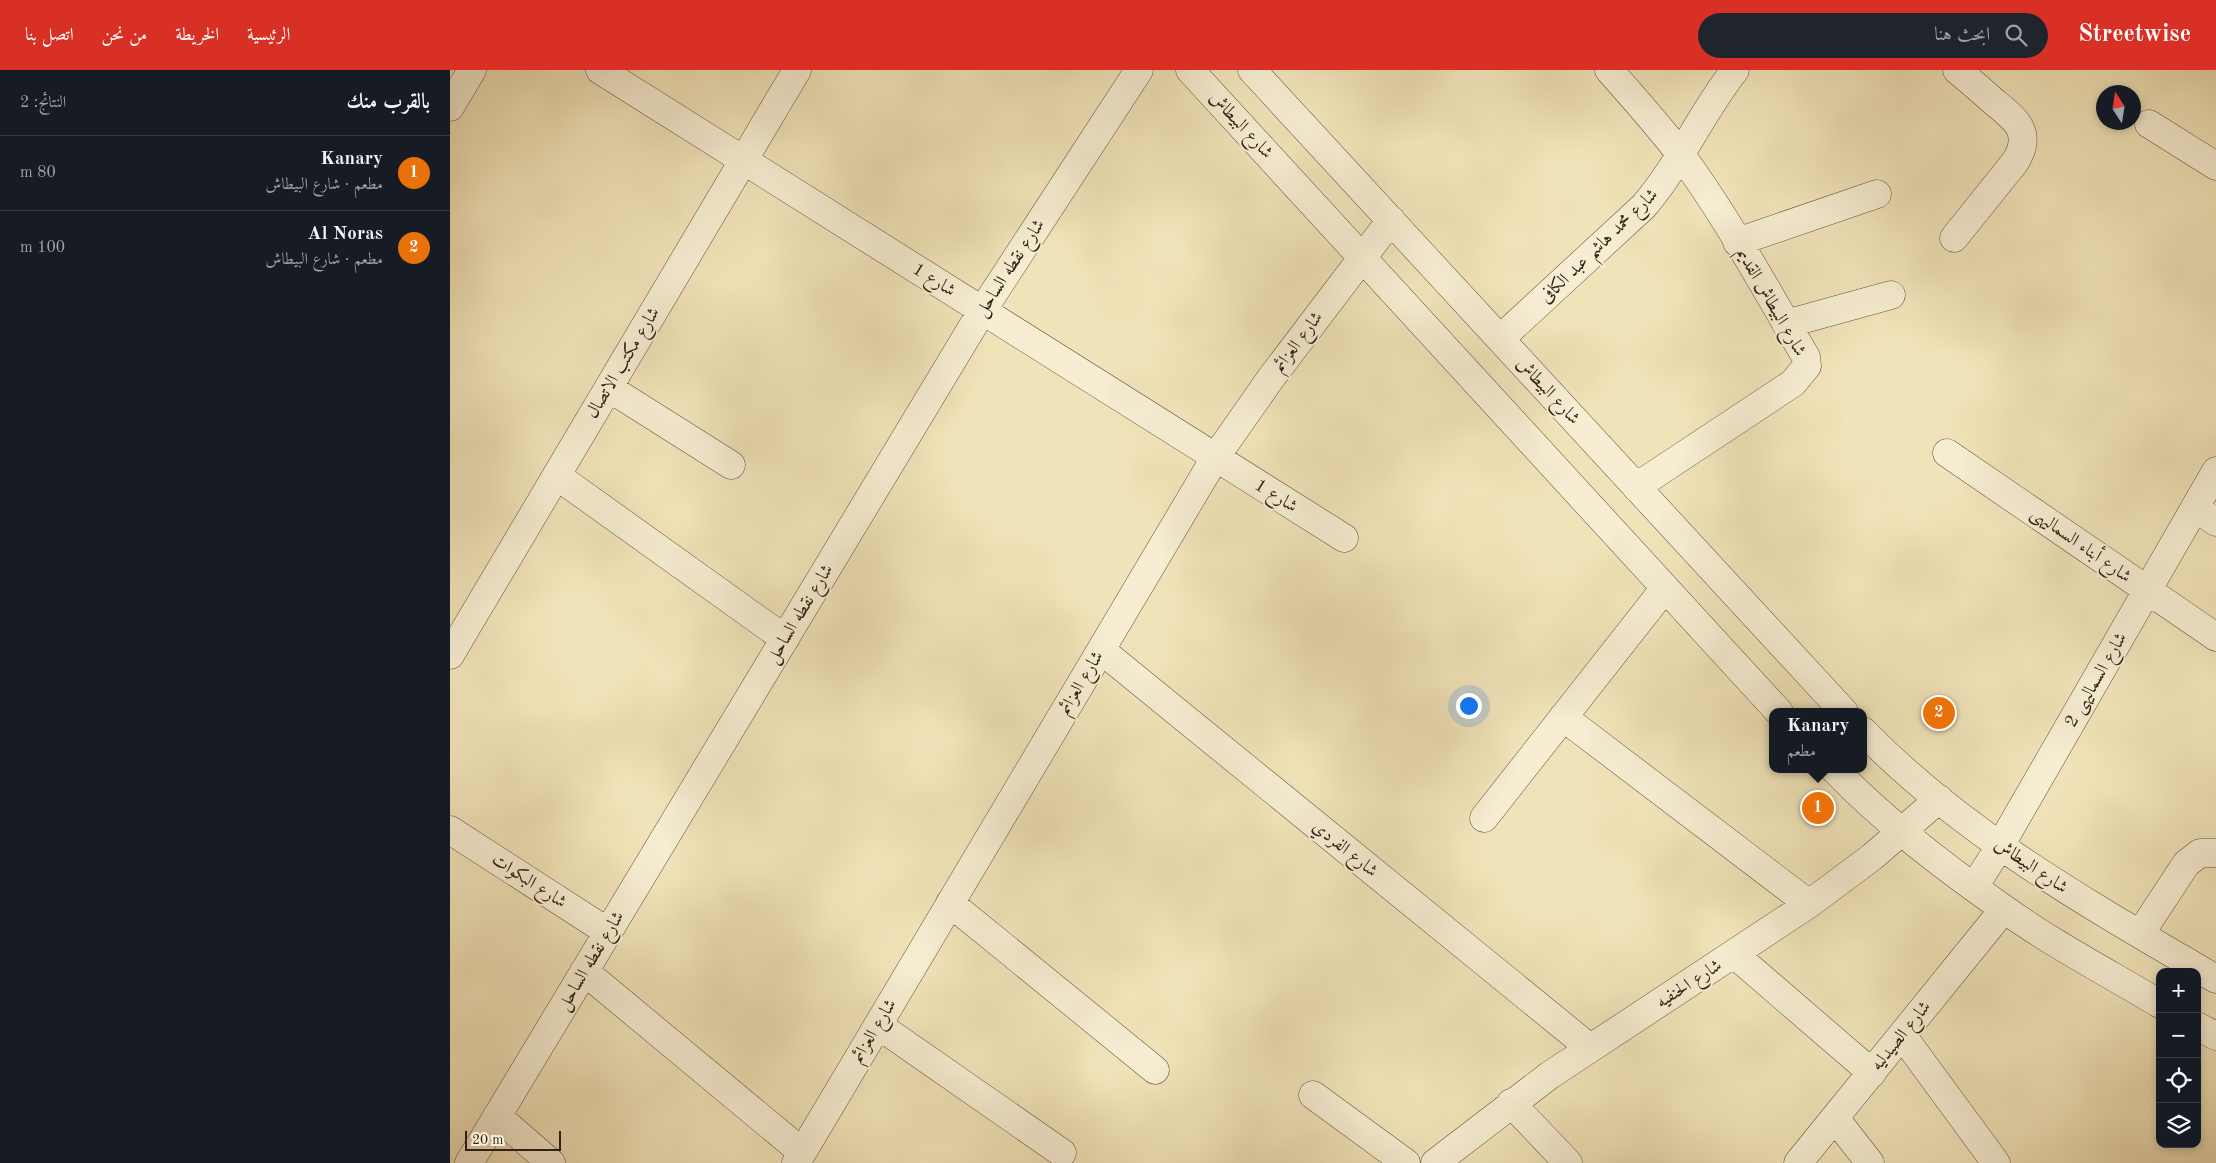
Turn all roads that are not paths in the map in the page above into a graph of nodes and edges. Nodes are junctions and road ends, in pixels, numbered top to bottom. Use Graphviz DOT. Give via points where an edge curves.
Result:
graph roads {
  1 [pos="472,70"];
  2 [pos="600,70"];
  3 [pos="797,70"];
  4 [pos="1139,70"];
  5 [pos="1190,70"];
  6 [pos="1252,70"];
  7 [pos="1609,70"];
  8 [pos="1735,70"];
  9 [pos="1957,70"];
  10 [pos="450,107"];
  11 [pos="2149,124"];
  12 [pos="1681,156"];
  13 [pos="744,160"];
  14 [pos="2216,166"];
  15 [pos="1877,194"];
  16 [pos="1391,220"];
  17 [pos="1954,238"];
  18 [pos="1737,242"];
  19 [pos="1363,257"];
  20 [pos="1891,296"];
  21 [pos="982,310"];
  22 [pos="1786,324"];
  23 [pos="1500,339"];
  24 [pos="609,388"];
  25 [pos="1947,453"];
  26 [pos="1215,458"];
  27 [pos="731,465"];
  28 [pos="2216,471"];
  29 [pos="557,476"];
  30 [pos="1636,487"];
  31 [pos="2206,514"];
  32 [pos="1344,538"];
  33 [pos="1665,588"];
  34 [pos="2147,590"];
  35 [pos="2216,637"];
  36 [pos="785,639"];
  37 [pos="1100,650"];
  38 [pos="450,656"];
  39 [pos="1775,708"];
  40 [pos="1840,708"];
  41 [pos="1563,717"];
  42 [pos="1867,735"];
  43 [pos="1838,773"];
  44 [pos="1939,800"];
  45 [pos="1484,818"];
  46 [pos="450,830"];
  47 [pos="1902,832"];
  48 [pos="2000,846"];
  49 [pos="2216,853"];
  50 [pos="1974,887"];
  51 [pos="950,903"];
  52 [pos="1809,904"];
  53 [pos="2004,910"];
  54 [pos="608,932"];
  55 [pos="2140,934"];
  56 [pos="1734,954"];
  57 [pos="584,971"];
  58 [pos="2216,979"];
  59 [pos="2156,1002"];
  60 [pos="878,1024"];
  61 [pos="2201,1028"];
  62 [pos="1902,1035"];
  63 [pos="2216,1036"];
  64 [pos="1590,1048"];
  65 [pos="1155,1070"];
  66 [pos="1872,1073"];
  67 [pos="1313,1095"];
  68 [pos="1511,1103"];
  69 [pos="497,1116"];
  70 [pos="1835,1118"];
  71 [pos="1062,1153"];
  72 [pos="799,1158"];
  73 [pos="469,1163"];
  74 [pos="551,1163"];
  75 [pos="1406,1163"];
  76 [pos="1435,1163"];
  77 [pos="1568,1163"];
  78 [pos="1798,1163"];
  79 [pos="1870,1163"];
  80 [pos="1996,1163"];
  1 -- 10 [label="street"];
  2 -- 13 [label="street, شارع 1"];
  3 -- 13 [label="street, شارع مكتب الاتصال"];
  4 -- 21 [label="street, شارع نقطه الساحل"];
  5 -- 19 [label="street, شارع البيطاش"];
  6 -- 16 [label="street, شارع البيطاش"];
  7 -- 12 [label="street, شارع البيطاش القديم"];
  8 -- 12 [label="street, شارع محمد هاشم عبد الكافى" via="1716,94"];
  9 -- 17 [label="street" via="2018,124 2024,143 2015,162"];
  11 -- 14 [label="street"];
  12 -- 18 [label="street, شارع البيطاش القديم"];
  12 -- 23 [label="street, شارع محمد هاشم عبد الكافى" via="1644,206"];
  13 -- 21 [label="street, شارع 1"];
  13 -- 24 [label="street, شارع مكتب الاتصال"];
  15 -- 18 [label="street"];
  16 -- 19 [label="street, شارع العزائم"];
  16 -- 23 [label="street, شارع البيطاش"];
  18 -- 22 [label="street, شارع البيطاش القديم"];
  19 -- 26 [label="street, شارع العزائم" via="1242,417"];
  19 -- 33 [label="street, شارع البيطاش"];
  20 -- 22 [label="street"];
  21 -- 26 [label="street, شارع 1"];
  21 -- 36 [label="street, شارع نقطه الساحل"];
  22 -- 30 [label="street, شارع البيطاش القديم" via="1806,357 1807,366 1802,374"];
  23 -- 30 [label="street, شارع البيطاش"];
  24 -- 27 [label="street"];
  24 -- 29 [label="street, شارع مكتب الاتصال"];
  25 -- 34 [label="street, شارع أبناء السماليهى"];
  26 -- 32 [label="street, شارع 1"];
  26 -- 37 [label="street, شارع العزائم"];
  28 -- 31 [label="street, شارع السماليهى 2"];
  29 -- 36 [label="street"];
  29 -- 38 [label="street, شارع مكتب الاتصال"];
  30 -- 40 [label="street, شارع البيطاش"];
  31 -- 34 [label="street, شارع السماليهى 2"];
  33 -- 39 [label="street, شارع البيطاش"];
  33 -- 41 [label="street"];
  34 -- 35 [label="street, شارع أبناء السماليهى"];
  34 -- 48 [label="street, شارع السماليهى 2"];
  36 -- 54 [label="street, شارع نقطه الساحل"];
  37 -- 51 [label="street, شارع العزائم"];
  37 -- 64 [label="street, شارع الفردي"];
  41 -- 45 [label="street"];
  41 -- 52 [label="street"];
  42 -- 44 [label="street, شارع البيطاش"];
  43 -- 47 [label="street"];
  44 -- 47 [label="street, شارع الحنفيه"];
  44 -- 48 [label="street, شارع البيطاش"];
  46 -- 54 [label="street, شارع البكوات"];
  47 -- 50 [label="street"];
  47 -- 52 [label="street, شارع الحنفيه"];
  48 -- 50 [label="street, شارع السماليهى 2"];
  48 -- 55 [label="street, شارع البيطاش"];
  49 -- 55 [label="street" via="2200,853 2186,864"];
  50 -- 53 [label="street"];
  51 -- 60 [label="street, شارع العزائم"];
  51 -- 65 [label="street"];
  52 -- 56 [label="street, شارع الحنفيه"];
  53 -- 59 [label="street"];
  53 -- 62 [label="street, شارع الصيدليه"];
  54 -- 57 [label="street, شارع نقطه الساحل"];
  55 -- 58 [label="street, شارع البيطاش"];
  56 -- 64 [label="street, شارع الحنفيه"];
  56 -- 66 [label="street"];
  57 -- 69 [label="street, شارع نقطه الساحل"];
  57 -- 72 [label="street"];
  60 -- 71 [label="street"];
  60 -- 72 [label="street, شارع العزائم"];
  61 -- 63 [label="street"];
  62 -- 66 [label="street, شارع الصيدليه"];
  62 -- 80 [label="street"];
  64 -- 68 [label="street, شارع الحنفيه"];
  66 -- 70 [label="street, شارع الصيدليه"];
  67 -- 75 [label="street"];
  68 -- 76 [label="street, شارع الحنفيه"];
  68 -- 77 [label="street"];
  69 -- 73 [label="street, شارع نقطه الساحل"];
  69 -- 74 [label="street"];
  70 -- 78 [label="street, شارع الصيدليه"];
  70 -- 79 [label="street"];
}
